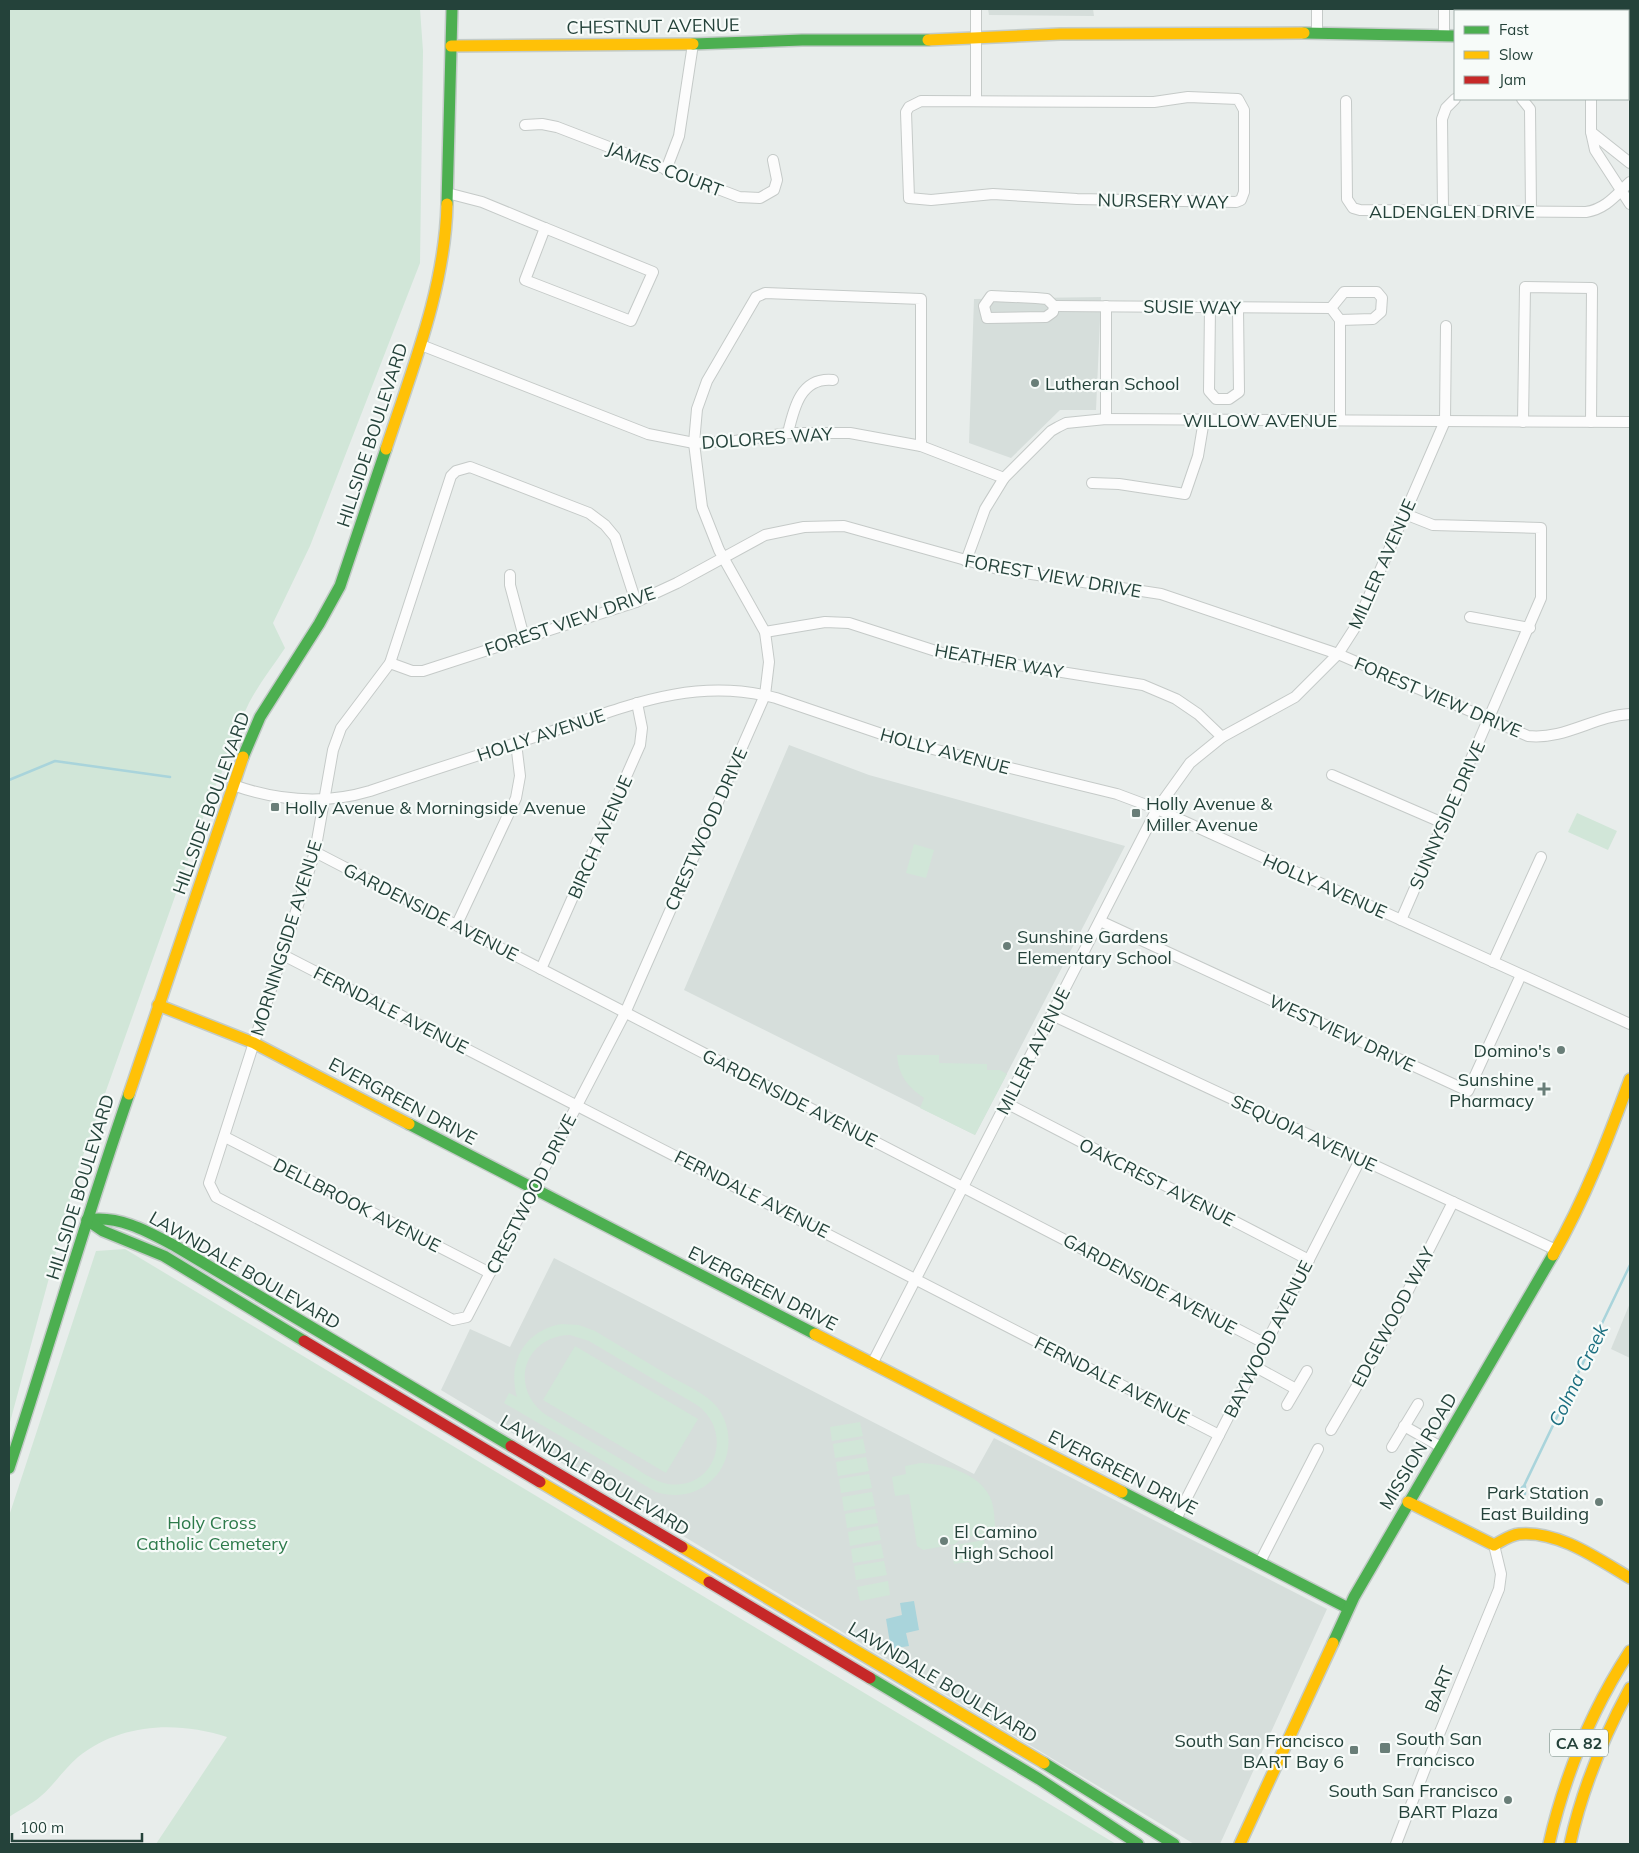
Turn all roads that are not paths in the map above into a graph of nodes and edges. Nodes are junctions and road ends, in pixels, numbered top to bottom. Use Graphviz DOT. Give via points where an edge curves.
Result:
graph roads {
  1 [pos="452,9"];
  2 [pos="976,9"];
  3 [pos="1317,9"];
  4 [pos="1444,9"];
  5 [pos="1317,33"];
  6 [pos="1450,36"];
  7 [pos="976,37"];
  8 [pos="693,44"];
  9 [pos="451,46"];
  10 [pos="976,99"];
  11 [pos="1454,100"];
  12 [pos="1523,100"];
  13 [pos="1591,100"];
  14 [pos="1346,102"];
  15 [pos="525,125"];
  16 [pos="1591,132"];
  17 [pos="773,160"];
  18 [pos="1630,163"];
  19 [pos="666,170"];
  20 [pos="1630,182"];
  21 [pos="1626,189"];
  22 [pos="447,192"];
  23 [pos="1630,204"];
  24 [pos="1443,210"];
  25 [pos="1531,211"];
  26 [pos="546,228"];
  27 [pos="1054,306"];
  28 [pos="1106,306"];
  29 [pos="1210,308"];
  30 [pos="1238,308"];
  31 [pos="1331,308"];
  32 [pos="1340,320"];
  33 [pos="1446,326"];
  34 [pos="421,345"];
  35 [pos="833,380"];
  36 [pos="1106,419"];
  37 [pos="1204,420"];
  38 [pos="1340,420"];
  39 [pos="1445,421"];
  40 [pos="1524,422"];
  41 [pos="1591,422"];
  42 [pos="1630,422"];
  43 [pos="788,433"];
  44 [pos="694,443"];
  45 [pos="921,446"];
  46 [pos="1004,478"];
  47 [pos="1092,483"];
  48 [pos="1405,514"];
  49 [pos="722,559"];
  50 [pos="966,561"];
  51 [pos="510,575"];
  52 [pos="636,602"];
  53 [pos="1470,617"];
  54 [pos="1530,628"];
  55 [pos="765,632"];
  56 [pos="524,637"];
  57 [pos="1338,654"];
  58 [pos="390,663"];
  59 [pos="765,695"];
  60 [pos="637,703"];
  61 [pos="1630,714"];
  62 [pos="1490,718"];
  63 [pos="1222,736"];
  64 [pos="516,743"];
  65 [pos="1332,775"];
  66 [pos="233,785"];
  67 [pos="324,800"];
  68 [pos="1157,809"];
  69 [pos="1442,823"];
  70 [pos="315,852"];
  71 [pos="1541,857"];
  72 [pos="1401,920"];
  73 [pos="1100,921"];
  74 [pos="457,924"];
  75 [pos="284,955"];
  76 [pos="1492,962"];
  77 [pos="542,969"];
  78 [pos="1521,975"];
  79 [pos="158,1005"];
  80 [pos="625,1013"];
  81 [pos="1052,1015"];
  82 [pos="1630,1024"];
  83 [pos="254,1043"];
  84 [pos="1630,1079"];
  85 [pos="1006,1104"];
  86 [pos="577,1105"];
  87 [pos="225,1137"];
  88 [pos="1360,1160"];
  89 [pos="962,1186"];
  90 [pos="534,1189"];
  91 [pos="1453,1202"];
  92 [pos="87,1220"];
  93 [pos="1556,1250"];
  94 [pos="1309,1260"];
  95 [pos="490,1274"];
  96 [pos="916,1278"];
  97 [pos="1266,1344"];
  98 [pos="872,1364"];
  99 [pos="1254,1366"];
  100 [pos="1307,1371"];
  101 [pos="1296,1389"];
  102 [pos="1418,1404"];
  103 [pos="1287,1405"];
  104 [pos="1404,1426"];
  105 [pos="1331,1430"];
  106 [pos="1219,1435"];
  107 [pos="1392,1447"];
  108 [pos="1441,1447"];
  109 [pos="1318,1449"];
  110 [pos="9,1468"];
  111 [pos="1408,1502"];
  112 [pos="1176,1519"];
  113 [pos="1494,1545"];
  114 [pos="1260,1562"];
  115 [pos="1630,1578"];
  116 [pos="1348,1608"];
  117 [pos="1630,1651"];
  118 [pos="1630,1688"];
  119 [pos="1138,1844"];
  120 [pos="1174,1844"];
  121 [pos="1240,1844"];
  122 [pos="1396,1844"];
  123 [pos="1549,1844"];
  124 [pos="1570,1844"];
  1 -- 9 [label="street, HILLSIDE BOULEVARD"];
  2 -- 7 [label="street"];
  3 -- 5 [label="street"];
  4 -- 6 [label="street"];
  5 -- 6 [label="street, CHESTNUT AVENUE"];
  5 -- 7 [label="street, CHESTNUT AVENUE"];
  7 -- 8 [label="street, CHESTNUT AVENUE"];
  7 -- 10 [label="street"];
  8 -- 9 [label="street, CHESTNUT AVENUE"];
  8 -- 19 [label="street" via="679,136"];
  9 -- 22 [label="street, HILLSIDE BOULEVARD"];
  10 -- 10 [label="street, NURSERY WAY" via="921,100 909,107 906,112 909,198 930,200 992,194 1230,202 1241,200 1243,196 1244,110 1238,99 1188,97 1154,102"];
  11 -- 24 [label="street" via="1446,108 1442,120"];
  12 -- 25 [label="street" via="1530,109"];
  13 -- 16 [label="street"];
  14 -- 24 [label="street, ALDENGLEN DRIVE" via="1346,193 1349,204 1360,210"];
  15 -- 19 [label="street, JAMES COURT" via="558,126"];
  16 -- 18 [label="street"];
  16 -- 21 [label="street" via="1595,150"];
  17 -- 19 [label="street, JAMES COURT" via="776,185 760,198 731,195"];
  20 -- 21 [label="street, ALDENGLEN DRIVE"];
  21 -- 23 [label="street"];
  21 -- 25 [label="street, ALDENGLEN DRIVE" via="1594,211"];
  22 -- 26 [label="street" via="474,199"];
  22 -- 34 [label="street, HILLSIDE BOULEVARD" via="442,264"];
  24 -- 25 [label="street, ALDENGLEN DRIVE"];
  26 -- 26 [label="street" via="653,272 631,320 526,280"];
  27 -- 27 [label="street, SUSIE WAY" via="1046,318 1000,319 988,318 984,306 990,296 1041,298"];
  27 -- 28 [label="street, SUSIE WAY"];
  28 -- 29 [label="street, SUSIE WAY"];
  28 -- 36 [label="street"];
  29 -- 30 [label="street, SUSIE WAY"];
  29 -- 30 [label="street" via="1209,391 1216,399 1229,400 1239,392"];
  30 -- 31 [label="street, SUSIE WAY"];
  31 -- 32 [label="street"];
  31 -- 32 [label="street" via="1344,292 1376,292 1382,298 1381,312 1373,319"];
  32 -- 38 [label="street"];
  33 -- 39 [label="street"];
  34 -- 44 [label="street, DOLORES WAY" via="648,434"];
  34 -- 66 [label="street, HILLSIDE BOULEVARD" via="340,586 261,715"];
  35 -- 43 [label="street" via="820,379 809,385 794,409"];
  36 -- 37 [label="street, WILLOW AVENUE"];
  36 -- 46 [label="street, WILLOW AVENUE" via="1066,423 1051,431"];
  37 -- 38 [label="street, WILLOW AVENUE"];
  37 -- 47 [label="street" via="1198,456 1185,494"];
  38 -- 39 [label="street, WILLOW AVENUE"];
  39 -- 40 [label="street, WILLOW AVENUE"];
  39 -- 48 [label="street, MILLER AVENUE"];
  40 -- 41 [label="street, WILLOW AVENUE"];
  40 -- 41 [label="street" via="1525,287 1592,288"];
  41 -- 42 [label="street, WILLOW AVENUE"];
  43 -- 44 [label="street, DOLORES WAY"];
  43 -- 45 [label="street, DOLORES WAY" via="850,433"];
  44 -- 45 [label="street, CRESTWOOD DRIVE" via="697,409 707,381 751,303 765,293 921,298"];
  44 -- 49 [label="street, CRESTWOOD DRIVE" via="702,506"];
  45 -- 46 [label="street, DOLORES WAY"];
  46 -- 50 [label="street, WILLOW AVENUE" via="985,509"];
  48 -- 54 [label="street, SUNNYSIDE DRIVE" via="1433,525 1541,528 1542,598"];
  48 -- 57 [label="street, MILLER AVENUE" via="1356,626"];
  49 -- 50 [label="street, FOREST VIEW DRIVE" via="765,535 804,527 844,526"];
  49 -- 52 [label="street, FOREST VIEW DRIVE"];
  49 -- 55 [label="street, CRESTWOOD DRIVE"];
  50 -- 57 [label="street, FOREST VIEW DRIVE" via="998,569 1161,594"];
  51 -- 56 [label="street"];
  52 -- 56 [label="street, FOREST VIEW DRIVE"];
  52 -- 58 [label="street, MORNINGSIDE AVENUE" via="615,537 605,525 589,513 470,467 464,468 451,476"];
  53 -- 54 [label="street"];
  54 -- 62 [label="street, SUNNYSIDE DRIVE"];
  55 -- 59 [label="street, CRESTWOOD DRIVE" via="769,662"];
  55 -- 63 [label="street, HEATHER WAY" via="825,622 849,623 942,653 1143,685 1176,699"];
  56 -- 58 [label="street, FOREST VIEW DRIVE" via="423,671 412,671"];
  57 -- 62 [label="street, FOREST VIEW DRIVE"];
  57 -- 63 [label="street, MILLER AVENUE" via="1295,697"];
  58 -- 67 [label="street, MORNINGSIDE AVENUE" via="341,728 332,750"];
  59 -- 60 [label="street, HOLLY AVENUE" via="735,690 704,690 673,693"];
  59 -- 68 [label="street, HOLLY AVENUE" via="908,743 1117,794"];
  59 -- 80 [label="street, CRESTWOOD DRIVE"];
  60 -- 64 [label="street, HOLLY AVENUE"];
  60 -- 77 [label="street, BIRCH AVENUE" via="642,728 640,745"];
  61 -- 62 [label="street, FOREST VIEW DRIVE" via="1543,738 1528,736"];
  62 -- 69 [label="street, SUNNYSIDE DRIVE"];
  63 -- 68 [label="street, MILLER AVENUE" via="1190,763"];
  64 -- 67 [label="street, HOLLY AVENUE" via="360,794"];
  64 -- 74 [label="street" via="520,776 516,798"];
  65 -- 69 [label="street"];
  66 -- 67 [label="street, HOLLY AVENUE" via="277,797"];
  66 -- 79 [label="street, HILLSIDE BOULEVARD"];
  67 -- 70 [label="street, MORNINGSIDE AVENUE"];
  68 -- 72 [label="street, HOLLY AVENUE"];
  68 -- 73 [label="street, MILLER AVENUE"];
  69 -- 72 [label="street, SUNNYSIDE DRIVE"];
  70 -- 74 [label="street, GARDENSIDE AVENUE"];
  70 -- 75 [label="street, MORNINGSIDE AVENUE"];
  71 -- 76 [label="street"];
  72 -- 76 [label="street, HOLLY AVENUE"];
  73 -- 78 [label="street, WESTVIEW DRIVE" via="1468,1091"];
  73 -- 81 [label="street, MILLER AVENUE"];
  74 -- 77 [label="street, GARDENSIDE AVENUE"];
  75 -- 83 [label="street, MORNINGSIDE AVENUE"];
  75 -- 86 [label="street, FERNDALE AVENUE"];
  76 -- 78 [label="street, HOLLY AVENUE"];
  77 -- 80 [label="street, GARDENSIDE AVENUE"];
  78 -- 82 [label="street, HOLLY AVENUE"];
  79 -- 83 [label="street, EVERGREEN DRIVE"];
  79 -- 92 [label="street, HILLSIDE BOULEVARD"];
  80 -- 86 [label="street, CRESTWOOD DRIVE"];
  80 -- 89 [label="street, GARDENSIDE AVENUE"];
  81 -- 85 [label="street, MILLER AVENUE"];
  81 -- 88 [label="street, SEQUOIA AVENUE"];
  83 -- 87 [label="street, MORNINGSIDE AVENUE"];
  83 -- 90 [label="street, EVERGREEN DRIVE"];
  84 -- 93 [label="street, MISSION ROAD" via="1592,1180"];
  85 -- 89 [label="street, MILLER AVENUE"];
  85 -- 94 [label="street, OAKCREST AVENUE"];
  86 -- 90 [label="street, CRESTWOOD DRIVE"];
  86 -- 96 [label="street, FERNDALE AVENUE"];
  87 -- 95 [label="street, DELLBROOK AVENUE"];
  87 -- 95 [label="street, CRESTWOOD DRIVE" via="209,1183 216,1197 436,1311 454,1320 467,1317"];
  88 -- 91 [label="street, SEQUOIA AVENUE"];
  88 -- 94 [label="street, BAYWOOD AVENUE"];
  89 -- 96 [label="street, MILLER AVENUE"];
  89 -- 97 [label="street, GARDENSIDE AVENUE"];
  90 -- 95 [label="street, CRESTWOOD DRIVE"];
  90 -- 98 [label="street, EVERGREEN DRIVE"];
  91 -- 93 [label="street, SEQUOIA AVENUE"];
  91 -- 105 [label="street, EDGEWOOD WAY" via="1378,1350"];
  92 -- 110 [label="street, HILLSIDE BOULEVARD"];
  92 -- 119 [label="street, LAWNDALE BOULEVARD" via="98,1229 164,1256 1039,1778"];
  92 -- 120 [label="street, LAWNDALE BOULEVARD" via="111,1220 147,1232 179,1248 1032,1755"];
  93 -- 108 [label="street, MISSION ROAD"];
  94 -- 97 [label="street, BAYWOOD AVENUE"];
  96 -- 98 [label="street, MILLER AVENUE"];
  96 -- 106 [label="street, FERNDALE AVENUE"];
  97 -- 99 [label="street, BAYWOOD AVENUE"];
  98 -- 112 [label="street, EVERGREEN DRIVE"];
  99 -- 101 [label="street"];
  99 -- 106 [label="street, BAYWOOD AVENUE"];
  100 -- 101 [label="street"];
  101 -- 103 [label="street"];
  102 -- 104 [label="street"];
  104 -- 107 [label="street"];
  104 -- 108 [label="street"];
  106 -- 112 [label="street, BAYWOOD AVENUE"];
  108 -- 111 [label="street, MISSION ROAD"];
  109 -- 114 [label="street"];
  111 -- 113 [label="street"];
  111 -- 116 [label="street, MISSION ROAD"];
  112 -- 114 [label="street, EVERGREEN DRIVE"];
  113 -- 115 [label="street" via="1517,1534 1535,1534 1585,1553"];
  113 -- 122 [label="street, BART" via="1501,1574 1499,1589"];
  114 -- 116 [label="street, EVERGREEN DRIVE"];
  116 -- 121 [label="street, MISSION ROAD"];
  117 -- 123 [label="street, CA 82" via="1587,1724 1564,1784"];
  118 -- 124 [label="street, CA 82" via="1593,1763"];
}
